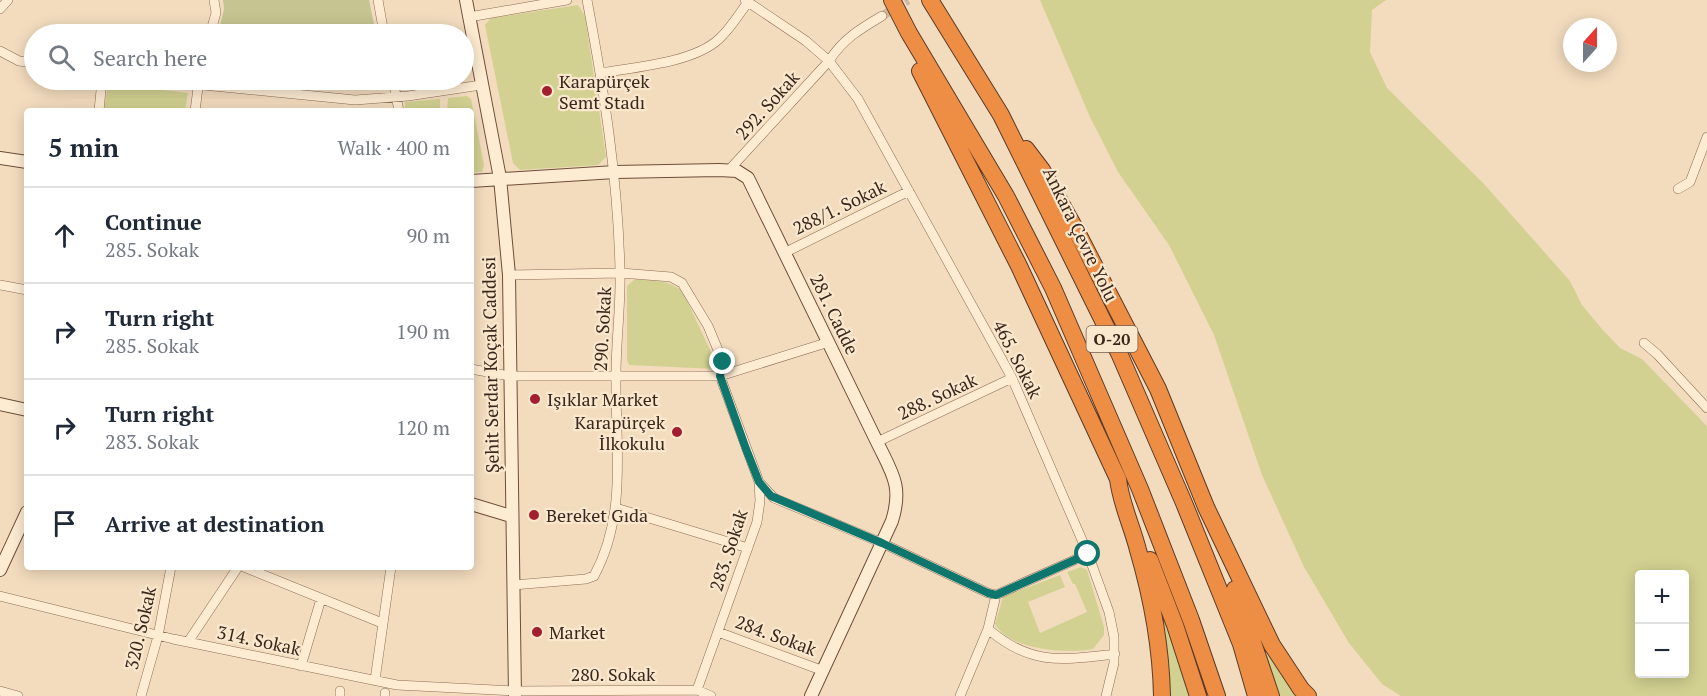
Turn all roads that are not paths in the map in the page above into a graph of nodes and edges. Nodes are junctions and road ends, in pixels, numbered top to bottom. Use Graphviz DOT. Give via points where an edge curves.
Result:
graph roads {
  1 [pos="8,0"];
  2 [pos="214,0"];
  3 [pos="378,0"];
  4 [pos="466,0"];
  5 [pos="567,0"];
  6 [pos="586,0"];
  7 [pos="892,0"];
  8 [pos="930,0"];
  9 [pos="746,1"];
  10 [pos="0,9"];
  11 [pos="882,16"];
  12 [pos="469,17"];
  13 [pos="213,24"];
  14 [pos="382,24"];
  15 [pos="470,24"];
  16 [pos="909,33"];
  17 [pos="474,45"];
  18 [pos="0,51"];
  19 [pos="829,61"];
  20 [pos="24,62"];
  21 [pos="601,73"];
  22 [pos="481,85"];
  23 [pos="474,86"];
  24 [pos="101,90"];
  25 [pos="197,90"];
  26 [pos="268,90"];
  27 [pos="395,90"];
  28 [pos="446,90"];
  29 [pos="396,97"];
  30 [pos="99,108"];
  31 [pos="195,108"];
  32 [pos="398,108"];
  33 [pos="1001,116"];
  34 [pos="1707,137"];
  35 [pos="0,158"];
  36 [pos="24,162"];
  37 [pos="729,170"];
  38 [pos="615,172"];
  39 [pos="500,178"];
  40 [pos="474,181"];
  41 [pos="1678,189"];
  42 [pos="909,191"];
  43 [pos="784,253"];
  44 [pos="621,273"];
  45 [pos="509,275"];
  46 [pos="0,285"];
  47 [pos="24,289"];
  48 [pos="829,342"];
  49 [pos="1644,343"];
  50 [pos="474,370"];
  51 [pos="615,374"];
  52 [pos="510,376"];
  53 [pos="720,376"];
  54 [pos="1012,378"];
  55 [pos="0,404"];
  56 [pos="1707,408"];
  57 [pos="24,409"];
  58 [pos="877,442"];
  59 [pos="1118,478"];
  60 [pos="759,482"];
  61 [pos="774,498"];
  62 [pos="474,505"];
  63 [pos="1206,507"];
  64 [pos="616,508"];
  65 [pos="759,513"];
  66 [pos="511,516"];
  67 [pos="24,519"];
  68 [pos="882,543"];
  69 [pos="748,549"];
  70 [pos="1088,554"];
  71 [pos="0,570"];
  72 [pos="170,570"];
  73 [pos="236,570"];
  74 [pos="251,570"];
  75 [pos="391,570"];
  76 [pos="513,585"];
  77 [pos="996,595"];
  78 [pos="0,596"];
  79 [pos="321,599"];
  80 [pos="382,623"];
  81 [pos="988,630"];
  82 [pos="718,632"];
  83 [pos="158,636"];
  84 [pos="188,642"];
  85 [pos="1115,654"];
  86 [pos="301,666"];
  87 [pos="822,670"];
  88 [pos="375,680"];
  89 [pos="698,690"];
  90 [pos="0,691"];
  91 [pos="515,693"];
  92 [pos="623,693"];
  93 [pos="18,696"];
  94 [pos="141,696"];
  95 [pos="711,696"];
  96 [pos="811,696"];
  97 [pos="960,696"];
  98 [pos="1106,696"];
  99 [pos="1162,696"];
  100 [pos="1198,696"];
  101 [pos="1217,696"];
  102 [pos="1256,696"];
  103 [pos="1271,696"];
  104 [pos="1308,696"];
  1 -- 10 [label="street"];
  2 -- 13 [label="street"];
  3 -- 14 [label="street"];
  4 -- 12 [label="street, Şehit Serdar Koçak Caddesi"];
  5 -- 12 [label="street"];
  6 -- 21 [label="street, 290. Sokak"];
  7 -- 16 [label="highway, O-20"];
  8 -- 33 [label="highway, Ankara Çevre Yolu / O-20"];
  9 -- 19 [label="street, 465. Sokak"];
  9 -- 21 [label="street" via="726,32 706,48 674,59"];
  11 -- 19 [label="street, 292. Sokak" via="847,38"];
  12 -- 15 [label="street, Şehit Serdar Koçak Caddesi"];
  16 -- 59 [label="highway" via="920,70 1019,266"];
  16 -- 101 [label="highway, O-20" via="1006,196 1053,288 1140,489"];
  17 -- 22 [label="street, Şehit Serdar Koçak Caddesi"];
  18 -- 20 [label="street"];
  19 -- 37 [label="street, 292. Sokak"];
  19 -- 42 [label="street, 465. Sokak" via="858,99"];
  21 -- 38 [label="street, 290. Sokak"];
  22 -- 23 [label="street"];
  22 -- 39 [label="street, Şehit Serdar Koçak Caddesi"];
  24 -- 30 [label="street"];
  25 -- 31 [label="street"];
  26 -- 29 [label="street" via="355,100"];
  27 -- 29 [label="street"];
  28 -- 29 [label="street"];
  29 -- 32 [label="street"];
  33 -- 63 [label="highway" via="1042,170 1120,313 1158,389"];
  33 -- 102 [label="highway, Ankara Çevre Yolu / O-20" via="1119,353 1241,644"];
  34 -- 41 [label="street" via="1690,182"];
  35 -- 36 [label="street"];
  37 -- 38 [label="street"];
  37 -- 43 [label="street, 281. Cadde" via="747,178"];
  38 -- 39 [label="street"];
  38 -- 44 [label="street, 290. Sokak"];
  39 -- 40 [label="street"];
  39 -- 45 [label="street, Şehit Serdar Koçak Caddesi"];
  42 -- 43 [label="street, 288/1. Sokak"];
  42 -- 54 [label="street, 465. Sokak"];
  43 -- 48 [label="street, 281. Cadde"];
  44 -- 45 [label="street, 283. Sokak"];
  44 -- 51 [label="street, 290. Sokak"];
  44 -- 53 [label="street, 283. Sokak" via="671,276 682,283 708,326 723,362"];
  45 -- 52 [label="street, Şehit Serdar Koçak Caddesi"];
  46 -- 47 [label="street"];
  48 -- 53 [label="street"];
  48 -- 58 [label="street, 281. Cadde"];
  49 -- 56 [label="street"];
  50 -- 52 [label="street"];
  51 -- 52 [label="street"];
  51 -- 53 [label="street"];
  51 -- 64 [label="street, 290. Sokak"];
  52 -- 66 [label="street, Şehit Serdar Koçak Caddesi"];
  53 -- 60 [label="street, 283. Sokak"];
  54 -- 58 [label="street, 288. Sokak"];
  54 -- 70 [label="street, 465. Sokak"];
  55 -- 57 [label="street"];
  58 -- 68 [label="street, 281. Cadde" via="898,494"];
  59 -- 99 [label="highway" via="1152,605 1161,657"];
  59 -- 100 [label="highway"];
  60 -- 61 [label="street"];
  60 -- 65 [label="street, 283. Sokak"];
  61 -- 65 [label="street"];
  61 -- 68 [label="street"];
  62 -- 66 [label="street"];
  63 -- 103 [label="highway"];
  63 -- 104 [label="highway" via="1272,645"];
  64 -- 69 [label="street"];
  64 -- 76 [label="street, 290. Sokak" via="594,576"];
  65 -- 69 [label="street, 283. Sokak"];
  66 -- 76 [label="street, Şehit Serdar Koçak Caddesi"];
  67 -- 71 [label="street"];
  68 -- 77 [label="street"];
  68 -- 87 [label="street, 281. Cadde"];
  69 -- 82 [label="street, 283. Sokak"];
  70 -- 77 [label="street"];
  70 -- 85 [label="street, 465. Sokak" via="1109,612"];
  72 -- 83 [label="street, 320. Sokak"];
  73 -- 84 [label="street"];
  74 -- 79 [label="street"];
  75 -- 80 [label="street"];
  76 -- 91 [label="street, Şehit Serdar Koçak Caddesi"];
  77 -- 81 [label="street"];
  78 -- 83 [label="street, 314. Sokak"];
  79 -- 80 [label="street"];
  79 -- 86 [label="street"];
  80 -- 88 [label="street"];
  81 -- 85 [label="street" via="1009,646 1034,656 1075,659"];
  81 -- 97 [label="street"];
  82 -- 87 [label="street, 284. Sokak"];
  82 -- 89 [label="street, 283. Sokak"];
  83 -- 84 [label="street, 314. Sokak"];
  83 -- 94 [label="street, 320. Sokak"];
  84 -- 86 [label="street, 314. Sokak"];
  85 -- 98 [label="street, 465. Sokak"];
  86 -- 88 [label="street, 314. Sokak"];
  87 -- 96 [label="street, 281. Cadde"];
  88 -- 91 [label="street, 314. Sokak"];
  89 -- 92 [label="street, 280. Sokak"];
  89 -- 95 [label="street, 280. Sokak"];
  90 -- 93 [label="street"];
  91 -- 92 [label="street, 280. Sokak"];
}
